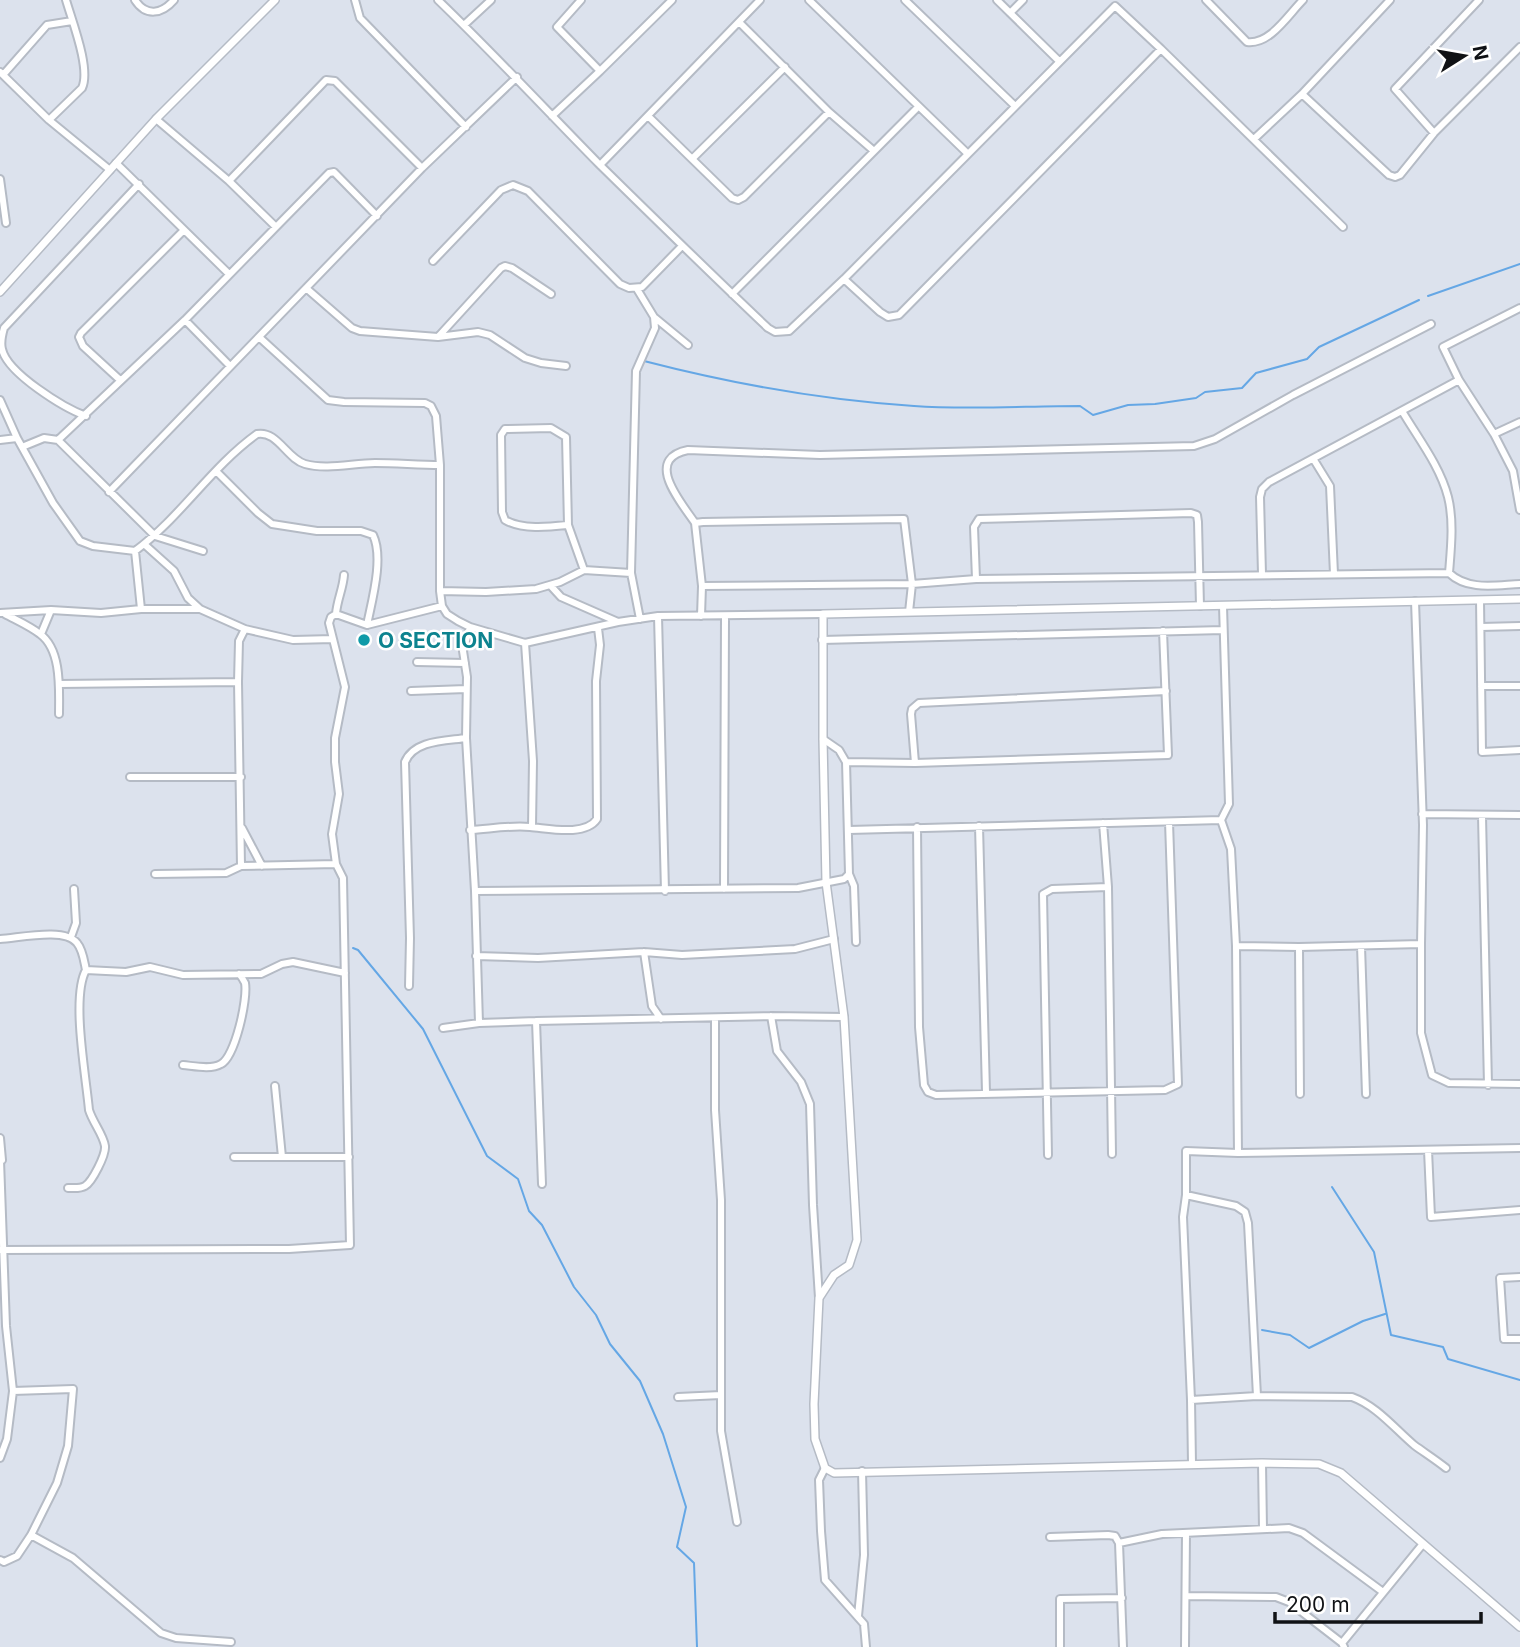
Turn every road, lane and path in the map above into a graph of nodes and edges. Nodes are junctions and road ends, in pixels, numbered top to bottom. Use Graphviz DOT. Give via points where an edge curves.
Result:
graph roads {
  1 [pos="66,0"];
  2 [pos="135,0"];
  3 [pos="174,0"];
  4 [pos="275,0"];
  5 [pos="355,0"];
  6 [pos="438,0"];
  7 [pos="491,0"];
  8 [pos="581,0"];
  9 [pos="672,0"];
  10 [pos="760,0"];
  11 [pos="809,0"];
  12 [pos="905,0"];
  13 [pos="997,0"];
  14 [pos="1023,0"];
  15 [pos="1208,0"];
  16 [pos="1303,0"];
  17 [pos="1390,0"];
  18 [pos="1479,0"];
  19 [pos="1117,3"];
  20 [pos="1010,13"];
  21 [pos="72,21"];
  22 [pos="739,22"];
  23 [pos="464,25"];
  24 [pos="1520,47"];
  25 [pos="1161,49"];
  26 [pos="1059,61"];
  27 [pos="785,67"];
  28 [pos="600,71"];
  29 [pos="1,73"];
  30 [pos="517,77"];
  31 [pos="1302,94"];
  32 [pos="1014,105"];
  33 [pos="917,108"];
  34 [pos="829,112"];
  35 [pos="552,116"];
  36 [pos="648,116"];
  37 [pos="156,119"];
  38 [pos="50,120"];
  39 [pos="466,127"];
  40 [pos="1434,134"];
  41 [pos="1254,139"];
  42 [pos="874,151"];
  43 [pos="967,153"];
  44 [pos="692,159"];
  45 [pos="600,165"];
  46 [pos="113,167"];
  47 [pos="422,168"];
  48 [pos="0,179"];
  49 [pos="229,181"];
  50 [pos="139,184"];
  51 [pos="377,216"];
  52 [pos="6,223"];
  53 [pos="276,227"];
  54 [pos="1343,227"];
  55 [pos="184,230"];
  56 [pos="682,246"];
  57 [pos="433,261"];
  58 [pos="229,274"];
  59 [pos="844,279"];
  60 [pos="306,288"];
  61 [pos="637,289"];
  62 [pos="0,292"];
  63 [pos="551,294"];
  64 [pos="732,294"];
  65 [pos="1520,308"];
  66 [pos="654,317"];
  67 [pos="185,320"];
  68 [pos="1432,324"];
  69 [pos="259,337"];
  70 [pos="438,337"];
  71 [pos="688,345"];
  72 [pos="230,366"];
  73 [pos="566,366"];
  74 [pos="120,380"];
  75 [pos="1459,380"];
  76 [pos="0,400"];
  77 [pos="1402,411"];
  78 [pos="86,416"];
  79 [pos="1520,422"];
  80 [pos="1494,435"];
  81 [pos="17,438"];
  82 [pos="0,440"];
  83 [pos="58,440"];
  84 [pos="22,447"];
  85 [pos="1314,460"];
  86 [pos="440,465"];
  87 [pos="216,471"];
  88 [pos="109,492"];
  89 [pos="1520,510"];
  90 [pos="695,523"];
  91 [pos="568,525"];
  92 [pos="155,536"];
  93 [pos="144,544"];
  94 [pos="135,551"];
  95 [pos="203,551"];
  96 [pos="584,570"];
  97 [pos="631,573"];
  98 [pos="1449,573"];
  99 [pos="1262,574"];
  100 [pos="1334,574"];
  101 [pos="344,575"];
  102 [pos="1200,576"];
  103 [pos="976,579"];
  104 [pos="912,584"];
  105 [pos="1520,584"];
  106 [pos="550,585"];
  107 [pos="702,586"];
  108 [pos="440,591"];
  109 [pos="1520,599"];
  110 [pos="1480,600"];
  111 [pos="1415,601"];
  112 [pos="442,606"];
  113 [pos="1200,606"];
  114 [pos="1223,606"];
  115 [pos="141,609"];
  116 [pos="200,609"];
  117 [pos="51,610"];
  118 [pos="909,612"];
  119 [pos="2,613"];
  120 [pos="336,614"];
  121 [pos="823,614"];
  122 [pos="725,615"];
  123 [pos="658,616"];
  124 [pos="701,616"];
  125 [pos="640,618"];
  126 [pos="618,622"];
  127 [pos="367,625"];
  128 [pos="1520,626"];
  129 [pos="470,627"];
  130 [pos="1481,627"];
  131 [pos="598,628"];
  132 [pos="245,629"];
  133 [pos="1223,630"];
  134 [pos="1163,631"];
  135 [pos="41,634"];
  136 [pos="333,639"];
  137 [pos="822,640"];
  138 [pos="525,643"];
  139 [pos="417,662"];
  140 [pos="465,663"];
  141 [pos="238,681"];
  142 [pos="60,684"];
  143 [pos="1520,685"];
  144 [pos="1482,686"];
  145 [pos="466,689"];
  146 [pos="411,691"];
  147 [pos="1166,691"];
  148 [pos="59,714"];
  149 [pos="466,738"];
  150 [pos="823,739"];
  151 [pos="1520,750"];
  152 [pos="846,762"];
  153 [pos="915,763"];
  154 [pos="130,777"];
  155 [pos="241,777"];
  156 [pos="1422,814"];
  157 [pos="1520,815"];
  158 [pos="1482,816"];
  159 [pos="1221,820"];
  160 [pos="1169,822"];
  161 [pos="1103,824"];
  162 [pos="241,827"];
  163 [pos="532,827"];
  164 [pos="918,827"];
  165 [pos="979,827"];
  166 [pos="470,830"];
  167 [pos="849,830"];
  168 [pos="336,864"];
  169 [pos="241,866"];
  170 [pos="261,866"];
  171 [pos="155,874"];
  172 [pos="849,874"];
  173 [pos="827,882"];
  174 [pos="1108,887"];
  175 [pos="74,889"];
  176 [pos="724,889"];
  177 [pos="475,891"];
  178 [pos="666,891"];
  179 [pos="71,937"];
  180 [pos="0,939"];
  181 [pos="834,939"];
  182 [pos="856,942"];
  183 [pos="1421,944"];
  184 [pos="1236,946"];
  185 [pos="1361,946"];
  186 [pos="1299,947"];
  187 [pos="644,952"];
  188 [pos="476,956"];
  189 [pos="86,970"];
  190 [pos="345,973"];
  191 [pos="239,974"];
  192 [pos="409,986"];
  193 [pos="771,1016"];
  194 [pos="844,1017"];
  195 [pos="715,1018"];
  196 [pos="661,1019"];
  197 [pos="537,1021"];
  198 [pos="479,1023"];
  199 [pos="443,1028"];
  200 [pos="183,1065"];
  201 [pos="1520,1084"];
  202 [pos="1488,1085"];
  203 [pos="275,1086"];
  204 [pos="1112,1090"];
  205 [pos="1047,1091"];
  206 [pos="986,1092"];
  207 [pos="1300,1094"];
  208 [pos="1366,1094"];
  209 [pos="0,1138"];
  210 [pos="1520,1148"];
  211 [pos="1428,1150"];
  212 [pos="1238,1153"];
  213 [pos="1048,1154"];
  214 [pos="1112,1154"];
  215 [pos="234,1157"];
  216 [pos="282,1157"];
  217 [pos="349,1157"];
  218 [pos="1,1160"];
  219 [pos="542,1184"];
  220 [pos="68,1188"];
  221 [pos="1186,1195"];
  222 [pos="1520,1210"];
  223 [pos="2,1250"];
  224 [pos="1520,1277"];
  225 [pos="820,1298"];
  226 [pos="1520,1339"];
  227 [pos="13,1391"];
  228 [pos="721,1395"];
  229 [pos="1257,1396"];
  230 [pos="678,1397"];
  231 [pos="1191,1400"];
  232 [pos="0,1458"];
  233 [pos="1262,1462"];
  234 [pos="1192,1464"];
  235 [pos="825,1468"];
  236 [pos="1447,1468"];
  237 [pos="862,1471"];
  238 [pos="737,1522"];
  239 [pos="1263,1529"];
  240 [pos="1185,1533"];
  241 [pos="31,1535"];
  242 [pos="1050,1537"];
  243 [pos="1119,1543"];
  244 [pos="1422,1545"];
  245 [pos="0,1560"];
  246 [pos="1383,1592"];
  247 [pos="1186,1596"];
  248 [pos="1122,1598"];
  249 [pos="858,1616"];
  250 [pos="1520,1627"];
  251 [pos="231,1642"];
  252 [pos="1343,1645"];
  253 [pos="866,1647"];
  254 [pos="1060,1647"];
  255 [pos="1123,1647"];
  256 [pos="1185,1647"];
  1 -- 21 [label="street"];
  2 -- 3 [label="street" via="154,12"];
  4 -- 37 [label="street"];
  5 -- 39 [label="street" via="360,18"];
  6 -- 23 [label="street"];
  7 -- 23 [label="street"];
  8 -- 28 [label="street" via="557,27"];
  9 -- 28 [label="street"];
  10 -- 22 [label="street"];
  11 -- 33 [label="street"];
  12 -- 32 [label="street"];
  13 -- 20 [label="street"];
  14 -- 20 [label="street"];
  15 -- 16 [label="street" via="1247,42 1255,43 1269,36"];
  17 -- 31 [label="street"];
  18 -- 40 [label="street" via="1395,89"];
  19 -- 25 [label="street"];
  19 -- 26 [label="street"];
  20 -- 26 [label="street"];
  21 -- 29 [label="street" via="47,25"];
  21 -- 38 [label="street" via="85,82"];
  22 -- 27 [label="street"];
  22 -- 36 [label="street"];
  23 -- 30 [label="street"];
  24 -- 40 [label="street"];
  25 -- 41 [label="street"];
  25 -- 59 [label="street" via="899,316 880,312"];
  26 -- 32 [label="street"];
  27 -- 34 [label="street"];
  27 -- 44 [label="street"];
  28 -- 35 [label="street"];
  29 -- 38 [label="street"];
  30 -- 35 [label="street"];
  30 -- 39 [label="street"];
  31 -- 40 [label="street" via="1395,177"];
  31 -- 41 [label="street"];
  32 -- 43 [label="street"];
  33 -- 42 [label="street"];
  33 -- 43 [label="street"];
  34 -- 42 [label="street"];
  34 -- 44 [label="street" via="738,200"];
  35 -- 45 [label="street"];
  36 -- 44 [label="street"];
  36 -- 45 [label="street"];
  37 -- 46 [label="street"];
  37 -- 49 [label="street"];
  38 -- 46 [label="street"];
  39 -- 47 [label="street"];
  41 -- 54 [label="street"];
  42 -- 64 [label="street"];
  43 -- 59 [label="street"];
  45 -- 56 [label="street"];
  46 -- 50 [label="street"];
  46 -- 62 [label="street"];
  47 -- 49 [label="street" via="335,81 326,80"];
  47 -- 51 [label="street"];
  48 -- 52 [label="street"];
  49 -- 53 [label="street"];
  50 -- 55 [label="street"];
  50 -- 78 [label="street" via="5,328 1,338 2,350 14,368 58,402"];
  51 -- 53 [label="street" via="334,172"];
  51 -- 60 [label="street"];
  53 -- 58 [label="street"];
  55 -- 58 [label="street"];
  55 -- 74 [label="street" via="79,337"];
  56 -- 61 [label="street"];
  56 -- 64 [label="street"];
  57 -- 61 [label="street" via="501,190 513,185 528,191 620,284"];
  58 -- 67 [label="street"];
  59 -- 64 [label="street" via="784,332 768,328"];
  60 -- 69 [label="street"];
  60 -- 70 [label="street" via="360,331"];
  61 -- 66 [label="street"];
  63 -- 70 [label="street" via="505,266"];
  65 -- 75 [label="street" via="1443,347"];
  66 -- 71 [label="street"];
  66 -- 97 [label="street" via="655,328 636,371"];
  67 -- 72 [label="street"];
  67 -- 74 [label="street"];
  68 -- 90 [label="street" via="1194,446 820,455 678,452 666,474"];
  69 -- 72 [label="street"];
  69 -- 86 [label="street" via="328,400 431,406"];
  70 -- 73 [label="street" via="478,332 525,358"];
  72 -- 88 [label="street"];
  74 -- 78 [label="street"];
  75 -- 77 [label="street"];
  75 -- 80 [label="street"];
  76 -- 81 [label="street"];
  77 -- 85 [label="street"];
  77 -- 98 [label="street" via="1448,499"];
  78 -- 83 [label="street"];
  79 -- 80 [label="street"];
  80 -- 89 [label="street" via="1513,471"];
  81 -- 82 [label="street"];
  81 -- 84 [label="street"];
  83 -- 84 [label="street" via="44,439"];
  83 -- 88 [label="street"];
  84 -- 94 [label="street" via="80,541"];
  85 -- 99 [label="street" via="1262,489"];
  85 -- 100 [label="street" via="1330,486"];
  86 -- 87 [label="street" via="311,466 293,458 263,433 239,447"];
  86 -- 108 [label="street"];
  87 -- 92 [label="street"];
  87 -- 127 [label="street" via="272,524 373,535 377,542 376,581"];
  88 -- 92 [label="street"];
  90 -- 104 [label="street" via="905,519"];
  90 -- 107 [label="street"];
  91 -- 91 [label="street" via="545,527 505,520 501,435 505,429 551,428 566,437"];
  91 -- 96 [label="street"];
  92 -- 93 [label="street"];
  92 -- 95 [label="street"];
  93 -- 94 [label="street"];
  93 -- 116 [label="street" via="174,570 188,598"];
  94 -- 115 [label="street"];
  96 -- 97 [label="street"];
  96 -- 106 [label="street"];
  97 -- 125 [label="street"];
  98 -- 100 [label="street"];
  98 -- 105 [label="street" via="1469,584"];
  99 -- 100 [label="street"];
  99 -- 102 [label="street"];
  101 -- 120 [label="street"];
  102 -- 103 [label="street"];
  102 -- 103 [label="street" via="1196,516 1178,514 979,519 974,527"];
  102 -- 113 [label="street"];
  103 -- 104 [label="street"];
  104 -- 107 [label="street"];
  104 -- 118 [label="street"];
  106 -- 108 [label="street" via="523,591"];
  106 -- 126 [label="street" via="561,597"];
  107 -- 124 [label="street"];
  108 -- 112 [label="street"];
  109 -- 110 [label="street"];
  110 -- 111 [label="street"];
  110 -- 130 [label="street"];
  111 -- 114 [label="street"];
  111 -- 156 [label="street"];
  112 -- 127 [label="street"];
  112 -- 129 [label="street"];
  113 -- 114 [label="street"];
  113 -- 118 [label="street"];
  114 -- 133 [label="street"];
  115 -- 116 [label="street"];
  115 -- 117 [label="street" via="101,613"];
  116 -- 132 [label="street"];
  117 -- 119 [label="street"];
  117 -- 135 [label="street"];
  118 -- 121 [label="street"];
  119 -- 135 [label="street"];
  120 -- 127 [label="street"];
  120 -- 136 [label="street" via="329,623"];
  121 -- 122 [label="street"];
  121 -- 137 [label="street"];
  122 -- 124 [label="street"];
  122 -- 176 [label="street"];
  123 -- 124 [label="street"];
  123 -- 125 [label="street"];
  123 -- 178 [label="street"];
  125 -- 126 [label="street"];
  126 -- 131 [label="street"];
  128 -- 130 [label="street"];
  129 -- 138 [label="street"];
  129 -- 140 [label="street"];
  130 -- 144 [label="street"];
  131 -- 138 [label="street"];
  131 -- 163 [label="street" via="597,819 581,829"];
  132 -- 136 [label="street" via="293,640"];
  132 -- 141 [label="street" via="239,641"];
  133 -- 134 [label="street"];
  133 -- 159 [label="street" via="1229,804"];
  134 -- 137 [label="street"];
  134 -- 147 [label="street"];
  135 -- 142 [label="street" via="50,644"];
  136 -- 168 [label="street" via="345,687 335,738 339,793 332,834"];
  137 -- 150 [label="street"];
  138 -- 163 [label="street" via="533,761"];
  139 -- 140 [label="street"];
  140 -- 145 [label="street"];
  141 -- 142 [label="street"];
  141 -- 155 [label="street"];
  142 -- 148 [label="street"];
  143 -- 144 [label="street"];
  144 -- 151 [label="street" via="1482,752"];
  145 -- 146 [label="street"];
  145 -- 149 [label="street"];
  147 -- 153 [label="street" via="919,703 911,714"];
  147 -- 153 [label="street" via="1168,755"];
  149 -- 166 [label="street"];
  149 -- 192 [label="street" via="413,749 405,762"];
  150 -- 152 [label="street" via="839,750"];
  150 -- 173 [label="street"];
  152 -- 153 [label="street"];
  152 -- 167 [label="street"];
  154 -- 155 [label="street"];
  155 -- 162 [label="street"];
  156 -- 158 [label="street"];
  156 -- 183 [label="street"];
  157 -- 158 [label="street"];
  158 -- 202 [label="street"];
  159 -- 160 [label="street"];
  159 -- 184 [label="street" via="1231,849"];
  160 -- 161 [label="street"];
  160 -- 204 [label="street" via="1180,1081 1165,1090"];
  161 -- 165 [label="street"];
  161 -- 174 [label="street"];
  162 -- 169 [label="street"];
  162 -- 170 [label="street"];
  163 -- 166 [label="street"];
  164 -- 165 [label="street"];
  164 -- 167 [label="street"];
  164 -- 206 [label="street" via="919,1027 924,1085 936,1095"];
  165 -- 206 [label="street"];
  166 -- 177 [label="street"];
  167 -- 172 [label="street"];
  168 -- 170 [label="street"];
  168 -- 190 [label="street" via="343,878"];
  169 -- 170 [label="street"];
  169 -- 171 [label="street" via="216,874"];
  172 -- 173 [label="street"];
  172 -- 182 [label="street" via="854,886"];
  173 -- 176 [label="street" via="798,888"];
  173 -- 181 [label="street"];
  174 -- 204 [label="street"];
  174 -- 205 [label="street" via="1052,888 1043,894"];
  175 -- 179 [label="street" via="76,923"];
  176 -- 178 [label="street"];
  177 -- 178 [label="street"];
  177 -- 188 [label="street"];
  179 -- 180 [label="street"];
  179 -- 189 [label="street"];
  181 -- 187 [label="street" via="795,949 682,955"];
  181 -- 194 [label="street"];
  183 -- 185 [label="street"];
  183 -- 202 [label="street" via="1421,1033 1432,1075 1448,1083"];
  184 -- 186 [label="street"];
  184 -- 212 [label="street"];
  185 -- 186 [label="street"];
  185 -- 208 [label="street"];
  186 -- 207 [label="street"];
  187 -- 188 [label="street"];
  187 -- 196 [label="street" via="652,1006"];
  188 -- 198 [label="street"];
  189 -- 191 [label="street" via="126,972 150,967 183,975"];
  189 -- 220 [label="street" via="81,978 79,1020 89,1110 105,1154 88,1184"];
  190 -- 191 [label="street" via="293,962 261,974"];
  190 -- 217 [label="street"];
  191 -- 200 [label="street" via="245,982 243,1018 229,1058 213,1067"];
  193 -- 194 [label="street"];
  193 -- 195 [label="street"];
  193 -- 225 [label="street" via="777,1051 802,1082 810,1104"];
  194 -- 225 [label="street" via="857,1240 849,1265 834,1275"];
  195 -- 196 [label="street"];
  195 -- 228 [label="street"];
  196 -- 197 [label="street"];
  197 -- 198 [label="street"];
  197 -- 219 [label="street"];
  198 -- 199 [label="street"];
  201 -- 202 [label="street"];
  203 -- 216 [label="street"];
  204 -- 205 [label="street"];
  204 -- 214 [label="street"];
  205 -- 206 [label="street"];
  205 -- 213 [label="street"];
  209 -- 218 [label="street"];
  210 -- 211 [label="street"];
  211 -- 212 [label="street"];
  211 -- 222 [label="street" via="1431,1217"];
  212 -- 221 [label="street" via="1186,1151"];
  215 -- 216 [label="street"];
  216 -- 217 [label="street"];
  217 -- 223 [label="street" via="350,1245"];
  218 -- 223 [label="street"];
  221 -- 229 [label="street" via="1245,1212"];
  221 -- 231 [label="street" via="1183,1217"];
  223 -- 227 [label="street"];
  224 -- 226 [label="street" via="1500,1278 1504,1339"];
  225 -- 235 [label="street" via="815,1439"];
  227 -- 232 [label="street"];
  227 -- 241 [label="street" via="74,1389 64,1465"];
  228 -- 230 [label="street"];
  228 -- 238 [label="street" via="723,1452"];
  229 -- 231 [label="street"];
  229 -- 236 [label="street" via="1362,1400"];
  231 -- 234 [label="street"];
  233 -- 234 [label="street"];
  233 -- 239 [label="street"];
  233 -- 244 [label="street" via="1319,1464 1341,1473"];
  234 -- 237 [label="street"];
  235 -- 237 [label="street" via="834,1473"];
  235 -- 249 [label="street" via="819,1480 825,1580"];
  237 -- 249 [label="street" via="864,1555"];
  239 -- 240 [label="street"];
  239 -- 246 [label="street" via="1297,1530"];
  240 -- 243 [label="street"];
  240 -- 247 [label="street"];
  241 -- 245 [label="street" via="17,1556"];
  241 -- 251 [label="street" via="80,1564 161,1633"];
  242 -- 243 [label="street" via="1108,1535"];
  243 -- 248 [label="street"];
  244 -- 246 [label="street"];
  244 -- 250 [label="street"];
  246 -- 252 [label="street"];
  247 -- 252 [label="street" via="1276,1597 1289,1602"];
  247 -- 256 [label="street"];
  248 -- 254 [label="street" via="1060,1600"];
  248 -- 255 [label="street"];
  249 -- 253 [label="street" via="866,1629"];
}
